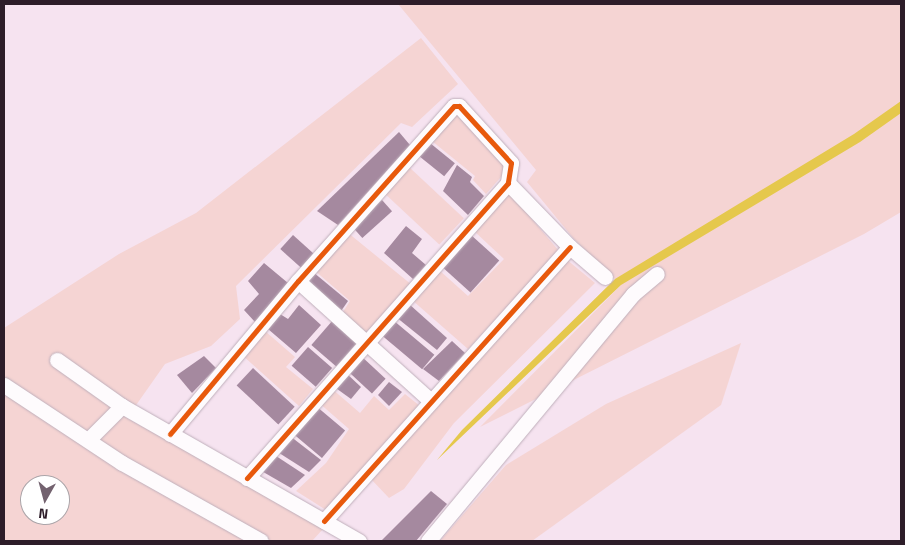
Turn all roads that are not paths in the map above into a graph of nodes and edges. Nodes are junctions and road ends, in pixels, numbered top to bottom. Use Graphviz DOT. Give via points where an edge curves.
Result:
graph roads {
  1 [pos="508,183"];
  2 [pos="570,246"];
  3 [pos="657,274"];
  4 [pos="605,277"];
  5 [pos="298,281"];
  6 [pos="366,344"];
  7 [pos="57,360"];
  8 [pos="4,385"];
  9 [pos="431,400"];
  10 [pos="122,406"];
  11 [pos="170,434"];
  12 [pos="88,440"];
  13 [pos="247,478"];
  14 [pos="324,521"];
  15 [pos="351,539"];
  16 [pos="261,541"];
  17 [pos="428,541"];
  1 -- 2 [label="street"];
  1 -- 5 [label="street" via="511,163 459,106 454,106"];
  1 -- 6 [label="street"];
  2 -- 4 [label="street"];
  2 -- 9 [label="street"];
  3 -- 17 [label="street" via="633,294"];
  5 -- 6 [label="street"];
  5 -- 11 [label="street"];
  6 -- 9 [label="street"];
  6 -- 13 [label="street"];
  7 -- 10 [label="street"];
  8 -- 12 [label="street"];
  9 -- 14 [label="street"];
  10 -- 11 [label="street"];
  10 -- 12 [label="street"];
  11 -- 13 [label="street"];
  12 -- 16 [label="street"];
  13 -- 14 [label="street"];
  14 -- 15 [label="street"];
}
